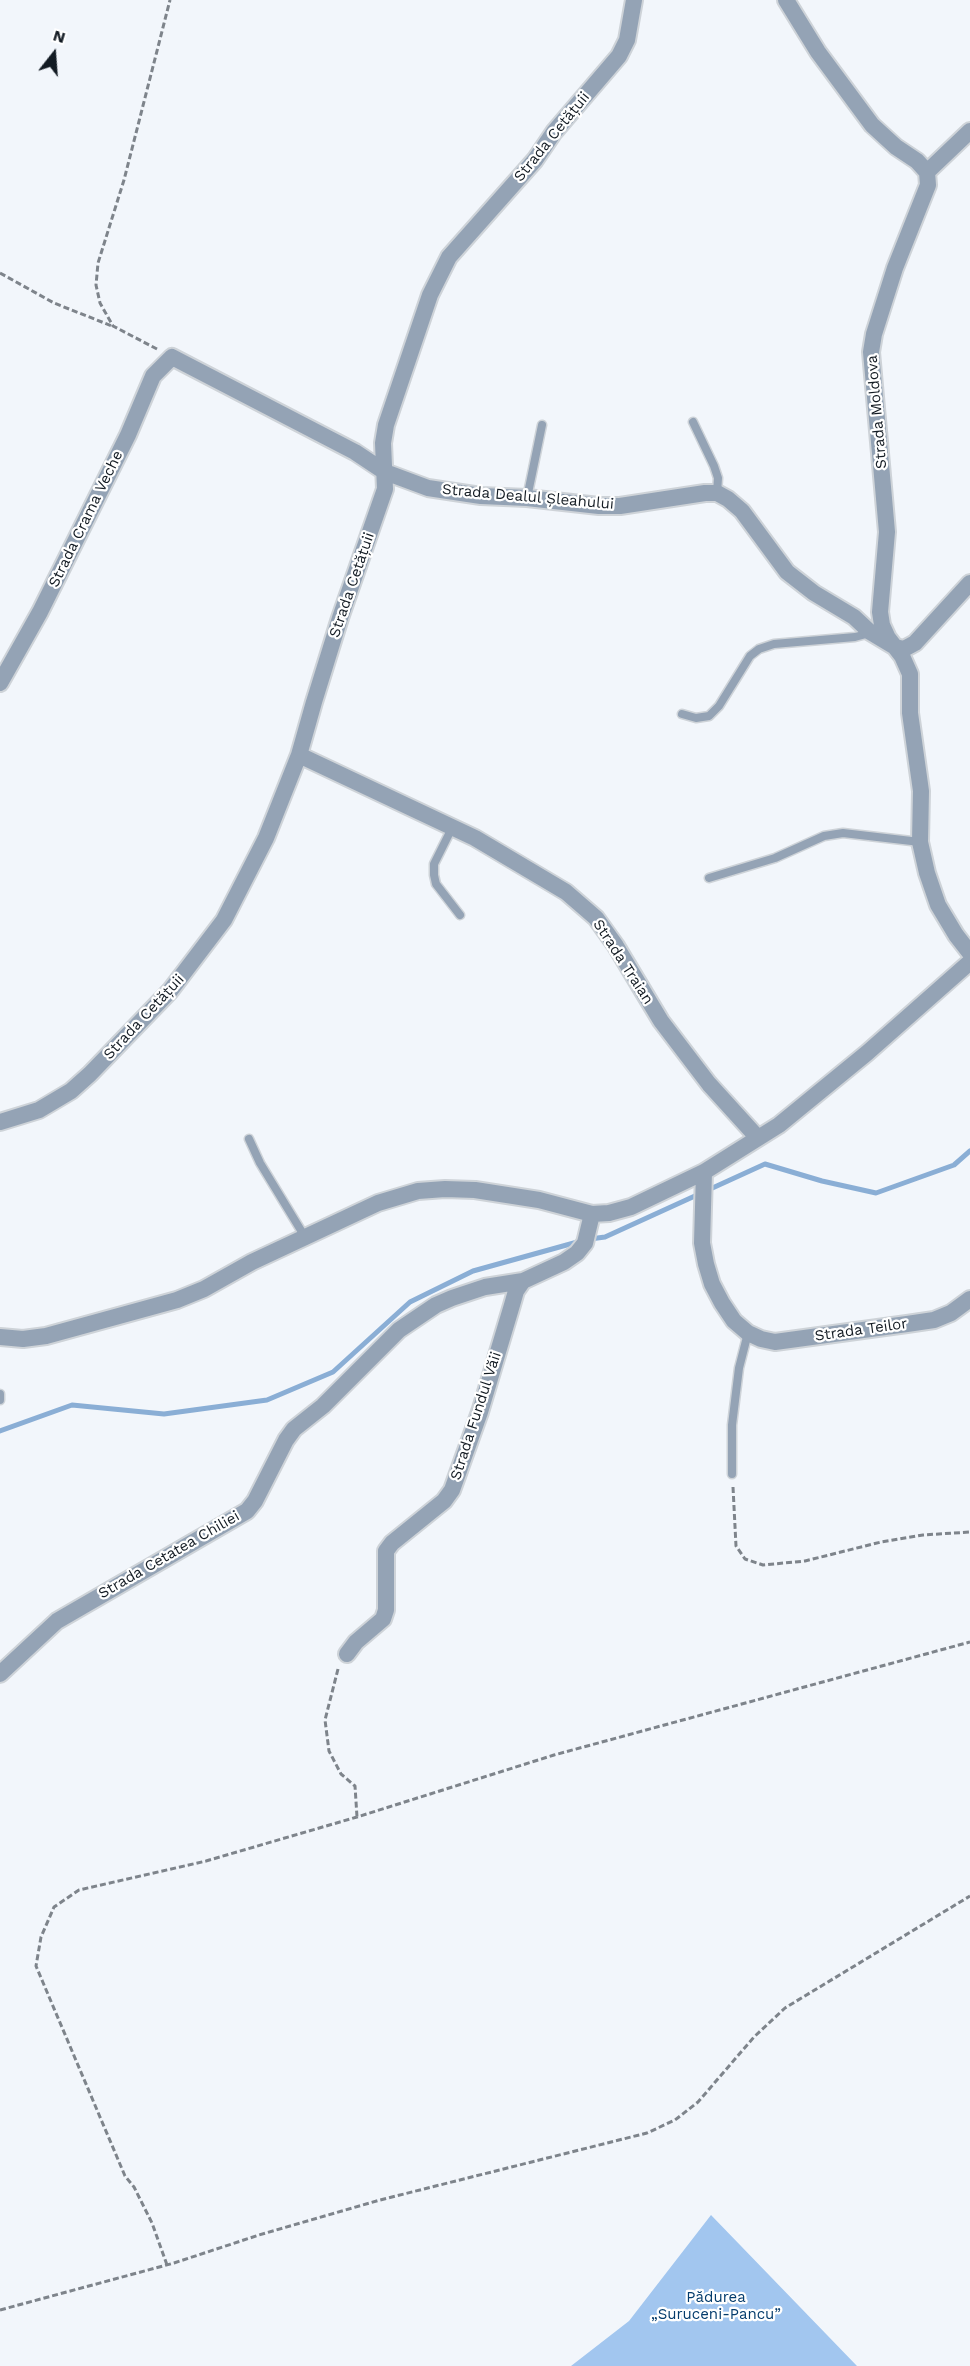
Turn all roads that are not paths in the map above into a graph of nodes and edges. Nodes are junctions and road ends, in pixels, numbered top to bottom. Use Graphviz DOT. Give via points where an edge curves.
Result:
graph roads {
  1 [pos="634,0"];
  2 [pos="786,0"];
  3 [pos="970,131"];
  4 [pos="927,172"];
  5 [pos="172,357"];
  6 [pos="693,422"];
  7 [pos="542,425"];
  8 [pos="385,472"];
  9 [pos="717,494"];
  10 [pos="527,498"];
  11 [pos="970,583"];
  12 [pos="870,633"];
  13 [pos="895,647"];
  14 [pos="0,683"];
  15 [pos="682,714"];
  16 [pos="299,755"];
  17 [pos="452,828"];
  18 [pos="920,842"];
  19 [pos="709,878"];
  20 [pos="460,915"];
  21 [pos="970,953"];
  22 [pos="970,962"];
  23 [pos="0,1122"];
  24 [pos="758,1138"];
  25 [pos="249,1139"];
  26 [pos="703,1186"];
  27 [pos="588,1229"];
  28 [pos="305,1237"];
  29 [pos="524,1281"];
  30 [pos="970,1299"];
  31 [pos="748,1333"];
  32 [pos="1,1340"];
  33 [pos="0,1394"];
  34 [pos="0,1400"];
  35 [pos="732,1474"];
  36 [pos="347,1654"];
  37 [pos="0,1674"];
  1 -- 8 [label="street, Strada Cetățuii" via="627,40 619,56 535,160 449,257 440,274 386,425 382,460"];
  2 -- 4 [label="street" via="818,52 872,125"];
  3 -- 4 [label="street"];
  4 -- 13 [label="street, Strada Moldova" via="928,185 895,268 871,352 887,532 880,612 882,625"];
  5 -- 8 [label="street, Strada Dealul Șleahului" via="356,452"];
  5 -- 14 [label="street, Strada Crama Veche" via="153,376 40,612"];
  6 -- 9 [label="lane" via="714,466"];
  7 -- 10 [label="lane"];
  8 -- 10 [label="street, Strada Dealul Șleahului" via="428,488"];
  8 -- 16 [label="street, Strada Cetățuii" via="381,503 337,628"];
  9 -- 10 [label="street, Strada Dealul Șleahului" via="620,506"];
  9 -- 12 [label="street" via="742,511 787,572 854,616"];
  11 -- 13 [label="street" via="915,643 904,649"];
  12 -- 13 [label="street"];
  12 -- 15 [label="lane" via="759,649 750,656 709,716"];
  13 -- 18 [label="street, Strada Moldova" via="910,674 910,713 921,791"];
  16 -- 17 [label="street, Strada Traian"];
  16 -- 23 [label="street, Strada Cetățuii" via="266,838 224,920 171,991 71,1091 39,1110"];
  17 -- 20 [label="lane" via="434,864 434,875 436,884"];
  17 -- 24 [label="street, Strada Traian" via="537,873 596,918 661,1021 709,1084"];
  18 -- 19 [label="lane" via="843,833 824,836 775,858"];
  18 -- 21 [label="street, Strada Moldova" via="938,904"];
  22 -- 24 [label="street" via="806,1104"];
  24 -- 26 [label="street"];
  25 -- 28 [label="lane"];
  26 -- 27 [label="street" via="609,1213"];
  26 -- 31 [label="street" via="702,1243 712,1284 734,1321"];
  27 -- 28 [label="street" via="539,1200 475,1190 418,1191 378,1203"];
  27 -- 29 [label="street, Strada Cetatea Chiliei" via="577,1253"];
  28 -- 32 [label="street" via="177,1300 46,1336"];
  29 -- 36 [label="street, Strada Fundul Văii" via="516,1291 459,1476 444,1501 386,1551 383,1619"];
  29 -- 37 [label="street, Strada Cetatea Chiliei" via="485,1287 452,1298 399,1330 323,1407 294,1429 247,1511 57,1621"];
  30 -- 31 [label="street, Strada Teilor" via="951,1314 934,1320 775,1342"];
  31 -- 35 [label="lane" via="732,1425"];
  33 -- 34 [label="lane"];
}
